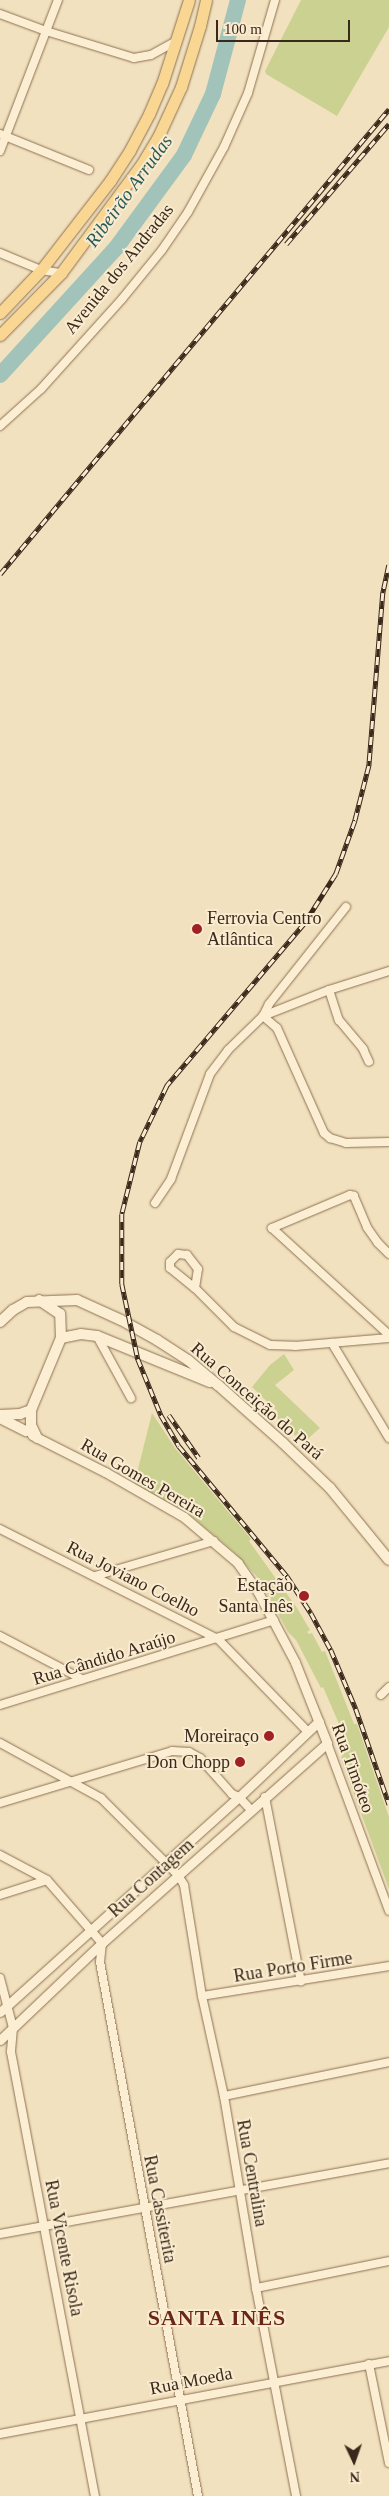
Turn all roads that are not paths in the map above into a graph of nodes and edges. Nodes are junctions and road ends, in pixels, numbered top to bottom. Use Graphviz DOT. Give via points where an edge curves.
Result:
graph roads {
  1 [pos="58,0"];
  2 [pos="189,0"];
  3 [pos="206,0"];
  4 [pos="275,0"];
  5 [pos="0,14"];
  6 [pos="46,32"];
  7 [pos="178,40"];
  8 [pos="3,135"];
  9 [pos="0,151"];
  10 [pos="89,170"];
  11 [pos="0,253"];
  12 [pos="41,270"];
  13 [pos="61,273"];
  14 [pos="0,313"];
  15 [pos="0,335"];
  16 [pos="0,426"];
  17 [pos="346,907"];
  18 [pos="389,971"];
  19 [pos="329,990"];
  20 [pos="263,1016"];
  21 [pos="368,1062"];
  22 [pos="389,1142"];
  23 [pos="155,1203"];
  24 [pos="389,1254"];
  25 [pos="195,1288"];
  26 [pos="39,1300"];
  27 [pos="2,1319"];
  28 [pos="97,1336"];
  29 [pos="389,1336"];
  30 [pos="61,1338"];
  31 [pos="332,1343"];
  32 [pos="218,1385"];
  33 [pos="130,1398"];
  34 [pos="31,1410"];
  35 [pos="0,1416"];
  36 [pos="26,1432"];
  37 [pos="37,1438"];
  38 [pos="389,1438"];
  39 [pos="0,1529"];
  40 [pos="214,1541"];
  41 [pos="389,1560"];
  42 [pos="95,1576"];
  43 [pos="274,1620"];
  44 [pos="0,1636"];
  45 [pos="218,1639"];
  46 [pos="82,1679"];
  47 [pos="389,1687"];
  48 [pos="381,1695"];
  49 [pos="0,1705"];
  50 [pos="319,1721"];
  51 [pos="308,1732"];
  52 [pos="0,1743"];
  53 [pos="327,1743"];
  54 [pos="70,1781"];
  55 [pos="239,1797"];
  56 [pos="265,1797"];
  57 [pos="0,1802"];
  58 [pos="251,1810"];
  59 [pos="0,1855"];
  60 [pos="165,1862"];
  61 [pos="178,1875"];
  62 [pos="47,1880"];
  63 [pos="0,1895"];
  64 [pos="389,1911"];
  65 [pos="91,1930"];
  66 [pos="102,1943"];
  67 [pos="389,1966"];
  68 [pos="0,1978"];
  69 [pos="301,1982"];
  70 [pos="202,1996"];
  71 [pos="3,2009"];
  72 [pos="13,2028"];
  73 [pos="0,2040"];
  74 [pos="389,2062"];
  75 [pos="224,2096"];
  76 [pos="389,2163"];
  77 [pos="241,2192"];
  78 [pos="144,2208"];
  79 [pos="45,2227"];
  80 [pos="0,2234"];
  81 [pos="389,2261"];
  82 [pos="256,2288"];
  83 [pos="389,2361"];
  84 [pos="369,2364"];
  85 [pos="275,2381"];
  86 [pos="181,2398"];
  87 [pos="80,2418"];
  88 [pos="0,2434"];
  89 [pos="389,2463"];
  90 [pos="95,2496"];
  91 [pos="198,2496"];
  92 [pos="296,2496"];
  1 -- 6 [label="street"];
  2 -- 7 [label="main road"];
  3 -- 13 [label="main road" via="181,87 158,137"];
  4 -- 16 [label="street, Avenida dos Andradas" via="248,93 224,147 188,212 162,250 122,298 41,389"];
  5 -- 6 [label="street"];
  6 -- 7 [label="street" via="134,58 151,55"];
  6 -- 8 [label="street"];
  7 -- 12 [label="main road" via="149,114 130,150 110,182"];
  8 -- 9 [label="street"];
  8 -- 10 [label="street"];
  11 -- 12 [label="street"];
  12 -- 13 [label="street"];
  12 -- 14 [label="main road"];
  13 -- 15 [label="main road"];
  17 -- 20 [label="street"];
  18 -- 19 [label="street"];
  19 -- 20 [label="street"];
  19 -- 21 [label="street" via="339,1020 363,1049"];
  20 -- 22 [label="street" via="277,1028 324,1133 346,1143"];
  20 -- 23 [label="street" via="228,1050 210,1074 171,1179"];
  24 -- 29 [label="street" via="367,1227 354,1196 350,1195 272,1228"];
  25 -- 25 [label="street" via="198,1269 187,1255 178,1254 170,1262 170,1268"];
  25 -- 31 [label="street" via="234,1327 270,1345"];
  26 -- 27 [label="main road" via="20,1305"];
  26 -- 30 [label="main road" via="60,1314"];
  26 -- 32 [label="main road, Rua Conceição do Pará" via="77,1300 121,1320 188,1360"];
  28 -- 30 [label="main road" via="81,1334"];
  28 -- 32 [label="main road"];
  28 -- 33 [label="street"];
  29 -- 31 [label="street"];
  30 -- 34 [label="main road"];
  31 -- 38 [label="street"];
  32 -- 41 [label="main road, Rua Conceição do Pará" via="330,1488"];
  34 -- 35 [label="main road"];
  34 -- 37 [label="main road" via="31,1425"];
  35 -- 36 [label="main road, Rua Gomes Pereira"];
  36 -- 37 [label="street, Rua Gomes Pereira"];
  37 -- 40 [label="street, Rua Gomes Pereira" via="184,1517"];
  39 -- 42 [label="street, Rua Joviano Coelho"];
  40 -- 42 [label="street"];
  40 -- 43 [label="street, Rua Gomes Pereira" via="238,1563"];
  42 -- 45 [label="street, Rua Joviano Coelho"];
  43 -- 45 [label="street, Rua Cândido Araújo"];
  43 -- 50 [label="street, Rua Gomes Pereira"];
  44 -- 46 [label="street"];
  45 -- 46 [label="street, Rua Cândido Araújo"];
  45 -- 51 [label="street, Rua Joviano Coelho"];
  46 -- 49 [label="street, Rua Cândido Araújo"];
  47 -- 48 [label="street"];
  50 -- 51 [label="street, Rua Contagem"];
  50 -- 53 [label="street, Rua Timóteo"];
  51 -- 55 [label="street, Rua Contagem"];
  52 -- 54 [label="street, Rua Centralina"];
  53 -- 56 [label="street, Rua Contagem"];
  53 -- 64 [label="street, Rua Timóteo"];
  54 -- 55 [label="street" via="172,1752 189,1752 200,1758 232,1794"];
  54 -- 57 [label="street"];
  54 -- 60 [label="street, Rua Centralina" via="112,1806"];
  55 -- 58 [label="street"];
  55 -- 60 [label="street, Rua Contagem"];
  56 -- 58 [label="street, Rua Contagem"];
  56 -- 69 [label="street"];
  58 -- 61 [label="street, Rua Contagem"];
  59 -- 62 [label="street"];
  60 -- 61 [label="street, Rua Centralina"];
  60 -- 65 [label="street, Rua Contagem"];
  61 -- 66 [label="street, Rua Contagem"];
  61 -- 70 [label="street, Rua Centralina" via="184,1885"];
  62 -- 63 [label="street"];
  62 -- 65 [label="street"];
  65 -- 66 [label="street"];
  65 -- 71 [label="street, Rua Contagem"];
  66 -- 72 [label="street, Rua Contagem"];
  66 -- 78 [label="street, Rua Cassiterita" via="100,1962"];
  67 -- 69 [label="street, Rua Porto Firme"];
  68 -- 71 [label="street, Rua Vicente Risola"];
  69 -- 70 [label="street, Rua Porto Firme"];
  70 -- 75 [label="street, Rua Centralina"];
  71 -- 72 [label="street, Rua Vicente Risola"];
  72 -- 73 [label="street, Rua Contagem"];
  72 -- 79 [label="street, Rua Vicente Risola" via="10,2045"];
  74 -- 75 [label="street"];
  75 -- 77 [label="street, Rua Centralina"];
  76 -- 77 [label="street"];
  77 -- 78 [label="street"];
  77 -- 82 [label="street, Rua Centralina"];
  78 -- 79 [label="street"];
  78 -- 86 [label="street, Rua Cassiterita"];
  79 -- 80 [label="street"];
  79 -- 87 [label="street, Rua Vicente Risola"];
  81 -- 82 [label="street"];
  82 -- 85 [label="street, Rua Centralina"];
  83 -- 84 [label="street, Rua Moeda"];
  84 -- 85 [label="street, Rua Moeda"];
  84 -- 89 [label="street"];
  85 -- 86 [label="street, Rua Moeda"];
  85 -- 92 [label="street, Rua Centralina"];
  86 -- 87 [label="street, Rua Moeda"];
  86 -- 91 [label="street, Rua Cassiterita"];
  87 -- 88 [label="street, Rua Moeda"];
  87 -- 90 [label="street, Rua Vicente Risola"];
}
